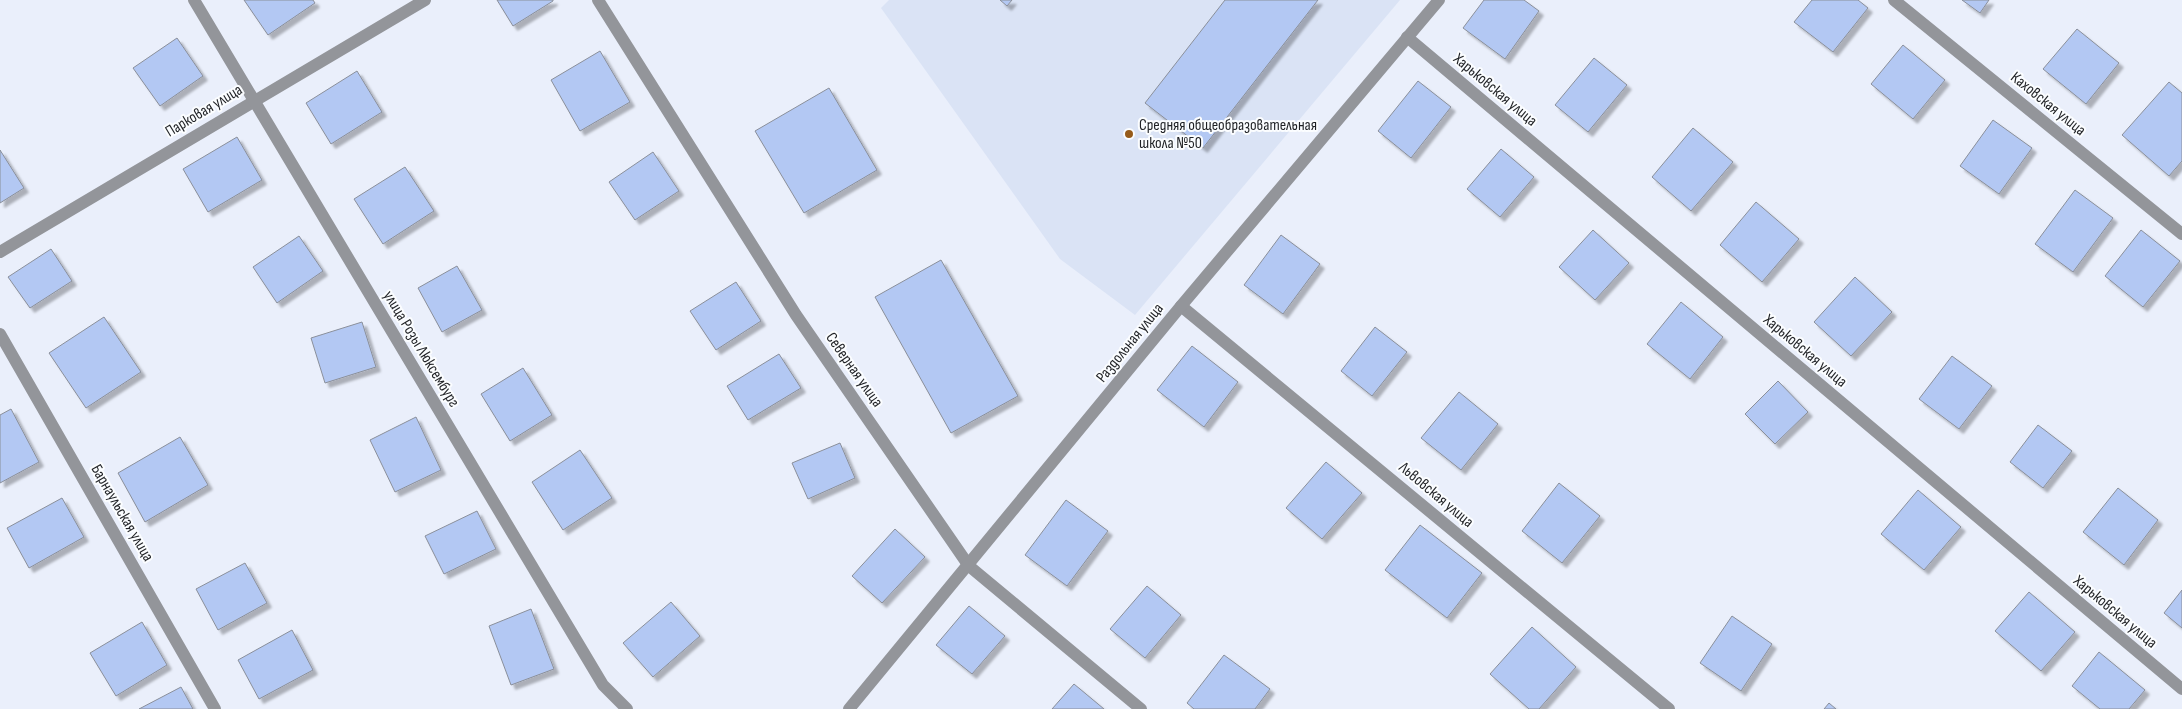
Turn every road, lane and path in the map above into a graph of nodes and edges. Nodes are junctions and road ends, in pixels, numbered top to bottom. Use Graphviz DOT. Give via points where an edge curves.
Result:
graph roads {
  1 [pos="194,0"];
  2 [pos="425,0"];
  3 [pos="598,0"];
  4 [pos="1439,0"];
  5 [pos="1894,0"];
  6 [pos="1407,37"];
  7 [pos="254,100"];
  8 [pos="2182,234"];
  9 [pos="0,252"];
  10 [pos="1181,306"];
  11 [pos="0,334"];
  12 [pos="969,566"];
  13 [pos="2182,689"];
  14 [pos="216,709"];
  15 [pos="627,709"];
  16 [pos="849,709"];
  17 [pos="1141,709"];
  18 [pos="1669,709"];
  1 -- 7 [label="street, улица Розы Люксембург"];
  2 -- 7 [label="street, Парковая улица"];
  3 -- 12 [label="street, Северная улица" via="796,314"];
  4 -- 6 [label="street, Раздольная улица"];
  5 -- 8 [label="street, Каховская улица"];
  6 -- 10 [label="street, Раздольная улица"];
  6 -- 13 [label="street, Харьковская улица"];
  7 -- 9 [label="street, Парковая улица"];
  7 -- 15 [label="street, улица Розы Люксембург" via="603,685"];
  10 -- 12 [label="street, Раздольная улица"];
  10 -- 18 [label="street, Львовская улица"];
  11 -- 14 [label="street, Барнаульская улица"];
  12 -- 16 [label="street, Раздольная улица"];
  12 -- 17 [label="street, Северная улица"];
}
